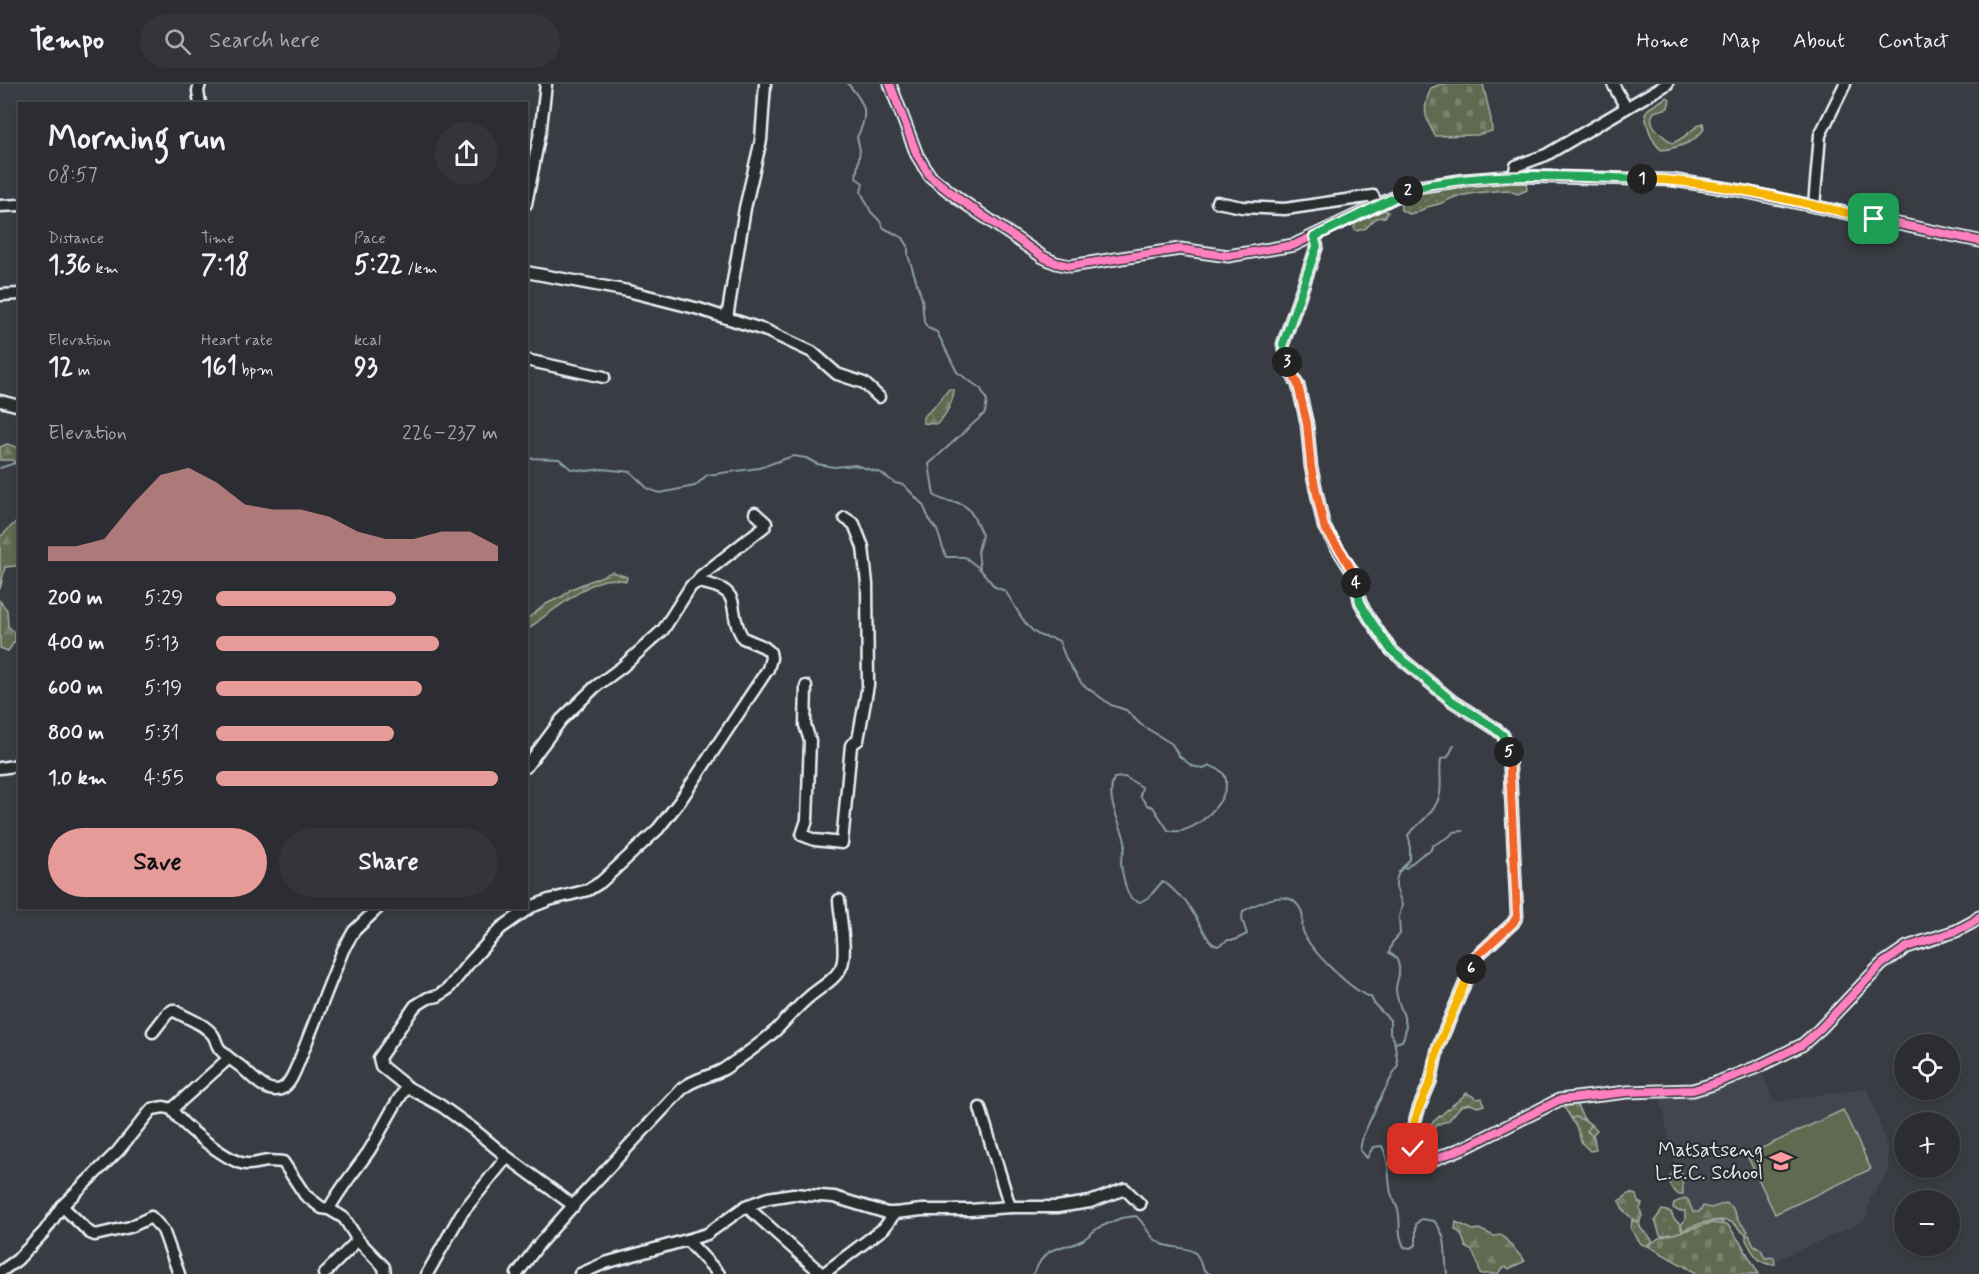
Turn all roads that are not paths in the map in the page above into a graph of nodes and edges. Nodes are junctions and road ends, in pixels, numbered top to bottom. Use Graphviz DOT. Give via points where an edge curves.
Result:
graph roads {
  1 [pos="200,84"];
  2 [pos="546,84"];
  3 [pos="765,84"];
  4 [pos="890,84"];
  5 [pos="1613,84"];
  6 [pos="1666,84"];
  7 [pos="1845,84"];
  8 [pos="200,102"];
  9 [pos="1626,108"];
  10 [pos="1514,176"];
  11 [pos="528,194"];
  12 [pos="1217,202"];
  13 [pos="18,205"];
  14 [pos="1377,205"];
  15 [pos="0,206"];
  16 [pos="1814,206"];
  17 [pos="1314,237"];
  18 [pos="1979,241"];
  19 [pos="528,272"];
  20 [pos="18,294"];
  21 [pos="0,295"];
  22 [pos="727,318"];
  23 [pos="528,360"];
  24 [pos="604,376"];
  25 [pos="879,397"];
  26 [pos="0,401"];
  27 [pos="18,406"];
  28 [pos="755,513"];
  29 [pos="845,518"];
  30 [pos="698,582"];
  31 [pos="806,686"];
  32 [pos="18,763"];
  33 [pos="528,763"];
  34 [pos="0,768"];
  35 [pos="839,900"];
  36 [pos="377,909"];
  37 [pos="528,909"];
  38 [pos="528,909"];
  39 [pos="1979,917"];
  40 [pos="153,1032"];
  41 [pos="228,1059"];
  42 [pos="407,1087"];
  43 [pos="980,1107"];
  44 [pos="172,1109"];
  45 [pos="507,1157"];
  46 [pos="1140,1204"];
  47 [pos="62,1206"];
  48 [pos="573,1206"];
  49 [pos="746,1206"];
  50 [pos="1010,1207"];
  51 [pos="329,1209"];
  52 [pos="896,1213"];
  53 [pos="358,1240"];
  54 [pos="687,1240"];
  55 [pos="0,1272"];
  56 [pos="179,1274"];
  57 [pos="324,1274"];
  58 [pos="386,1274"];
  59 [pos="427,1274"];
  60 [pos="517,1274"];
  61 [pos="580,1274"];
  62 [pos="719,1274"];
  63 [pos="823,1274"];
  1 -- 8 [label="street"];
  2 -- 11 [label="street"];
  3 -- 22 [label="street" via="761,140"];
  4 -- 17 [label="street" via="917,155 930,176 1056,263 1070,266 1180,249 1228,256 1294,245"];
  5 -- 9 [label="street"];
  6 -- 9 [label="street"];
  7 -- 16 [label="street" via="1820,135"];
  9 -- 10 [label="street" via="1546,155 1516,166"];
  10 -- 14 [label="street" via="1416,187"];
  10 -- 16 [label="street" via="1672,180"];
  12 -- 14 [label="street" via="1285,209 1373,196"];
  13 -- 15 [label="street"];
  14 -- 17 [label="street"];
  16 -- 18 [label="street"];
  17 -- 39 [label="street" via="1317,246 1283,344 1307,424 1311,467 1324,527 1355,576 1360,602 1391,650 1452,701 1503,735 1509,751 1517,916 1476,957 1438,1047 1431,1080 1411,1134 1413,1149 1420,1157 1430,1161 1461,1149 1559,1100 1693,1090 1757,1067 1802,1045 1882,964 1907,947 1956,932"];
  19 -- 22 [label="street" via="628,291"];
  20 -- 21 [label="street"];
  22 -- 25 [label="street" via="812,352 837,374 864,383"];
  23 -- 24 [label="street"];
  26 -- 27 [label="street"];
  28 -- 30 [label="street" via="765,526"];
  29 -- 31 [label="street" via="854,524 863,547 868,675 858,740 851,745 842,843 802,835 807,820 810,741 805,725"];
  30 -- 33 [label="street" via="691,586 663,630 561,720"];
  30 -- 38 [label="street" via="713,584 732,598 738,631 743,638 770,652 768,669 680,801 626,861 588,890"];
  32 -- 34 [label="street"];
  35 -- 48 [label="street" via="844,955 841,969 748,1053 683,1088"];
  36 -- 41 [label="street" via="354,931 343,950 289,1083 280,1090 271,1089"];
  37 -- 42 [label="street" via="489,940 448,989 415,1006 379,1058 381,1066"];
  40 -- 41 [label="street" via="173,1010 202,1025"];
  41 -- 44 [label="street"];
  42 -- 45 [label="street" via="440,1105"];
  42 -- 51 [label="street"];
  43 -- 50 [label="street"];
  44 -- 47 [label="street" via="152,1109 118,1151"];
  44 -- 51 [label="street" via="186,1125 236,1162 283,1162 306,1195"];
  45 -- 48 [label="street"];
  45 -- 59 [label="street" via="461,1214"];
  46 -- 50 [label="street" via="1125,1189 1090,1202"];
  47 -- 55 [label="street" via="44,1232"];
  47 -- 56 [label="street" via="95,1235 130,1227 151,1216 163,1230"];
  48 -- 60 [label="street"];
  49 -- 52 [label="street" via="768,1198 815,1194"];
  49 -- 54 [label="street" via="707,1234"];
  49 -- 63 [label="street"];
  50 -- 52 [label="street"];
  51 -- 53 [label="street" via="344,1218"];
  52 -- 63 [label="street" via="884,1228"];
  53 -- 57 [label="street"];
  53 -- 58 [label="street"];
  54 -- 61 [label="street"];
  54 -- 62 [label="street"];
}
